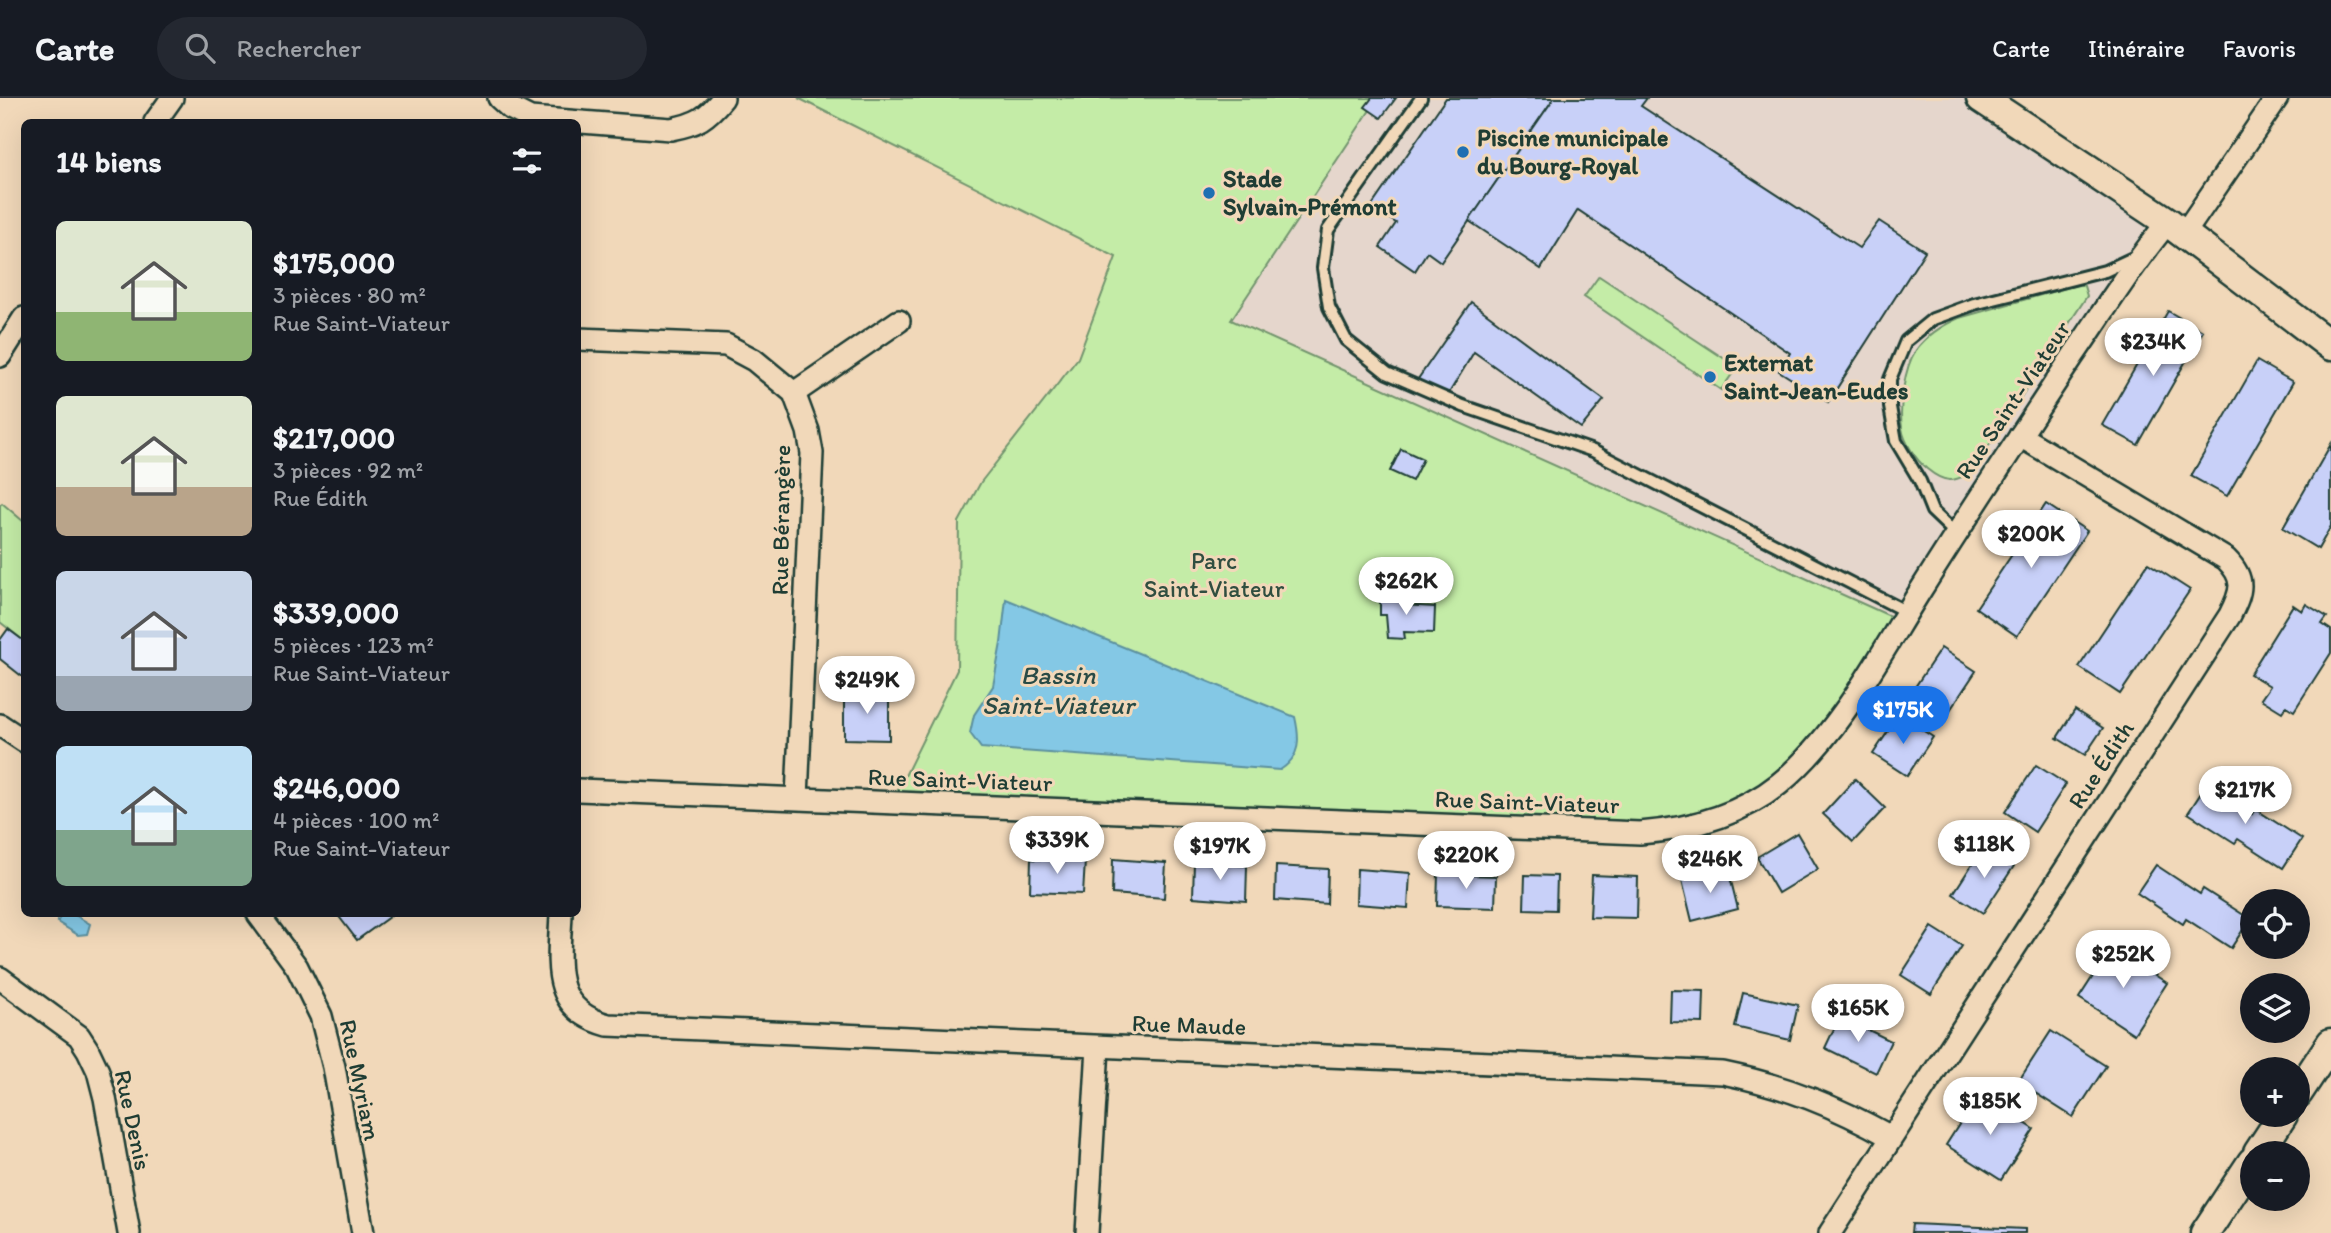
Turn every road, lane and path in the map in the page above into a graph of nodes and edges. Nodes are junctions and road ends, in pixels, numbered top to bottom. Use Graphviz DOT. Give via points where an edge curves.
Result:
graph roads {
  1 [pos="172,98"];
  2 [pos="499,98"];
  3 [pos="723,98"];
  4 [pos="1422,98"];
  5 [pos="1981,98"];
  6 [pos="2277,98"];
  7 [pos="157,119"];
  8 [pos="542,119"];
  9 [pos="581,122"];
  10 [pos="2176,228"];
  11 [pos="2142,253"];
  12 [pos="900,321"];
  13 [pos="2331,321"];
  14 [pos="21,323"];
  15 [pos="581,339"];
  16 [pos="2331,346"];
  17 [pos="0,356"];
  18 [pos="794,393"];
  19 [pos="2020,436"];
  20 [pos="1956,534"];
  21 [pos="1907,612"];
  22 [pos="0,725"];
  23 [pos="21,739"];
  24 [pos="581,790"];
  25 [pos="797,798"];
  26 [pos="266,917"];
  27 [pos="561,917"];
  28 [pos="0,978"];
  29 [pos="2331,1043"];
  30 [pos="1098,1047"];
  31 [pos="2310,1079"];
  32 [pos="1891,1137"];
  33 [pos="2240,1179"];
  34 [pos="129,1233"];
  35 [pos="363,1233"];
  36 [pos="1087,1233"];
  37 [pos="1830,1233"];
  38 [pos="2205,1233"];
  1 -- 7 [label="street"];
  2 -- 8 [label="street" via="530,118"];
  3 -- 9 [label="street" via="706,118 671,130"];
  4 -- 21 [label="lane" via="1328,230 1323,268 1329,307 1346,340 1387,373 1463,406 1594,451"];
  5 -- 10 [label="main road"];
  6 -- 10 [label="street, Rue Saint-Viateur"];
  10 -- 11 [label="street, Rue Saint-Viateur"];
  10 -- 13 [label="main road"];
  10 -- 16 [label="main road"];
  11 -- 19 [label="street, Rue Saint-Viateur"];
  11 -- 20 [label="lane" via="2105,271 1933,318 1906,341 1890,379 1896,441 1932,511"];
  12 -- 18 [label="street"];
  14 -- 17 [label="street"];
  15 -- 18 [label="street" via="726,345 754,360"];
  18 -- 25 [label="street, Rue Bérangère" via="812,453"];
  19 -- 20 [label="street, Rue Saint-Viateur"];
  19 -- 32 [label="street, Rue Édith" via="2226,559 2240,580 2240,595"];
  20 -- 21 [label="street, Rue Saint-Viateur"];
  21 -- 25 [label="street, Rue Saint-Viateur" via="1812,752 1753,801 1689,827 1640,833"];
  22 -- 23 [label="street"];
  24 -- 25 [label="street, Rue Saint-Viateur"];
  26 -- 35 [label="street, Rue Myriam" via="320,1016 334,1067"];
  27 -- 30 [label="street, Rue Maude" via="559,965 564,989 574,1008 588,1020 608,1025"];
  28 -- 34 [label="street, Rue Denis" via="79,1036 89,1050 105,1098"];
  29 -- 31 [label="main road"];
  30 -- 32 [label="street, Rue Maude" via="1723,1073 1798,1092"];
  30 -- 36 [label="street"];
  32 -- 37 [label="street, Rue Édith"];
  33 -- 38 [label="main road"];
}
